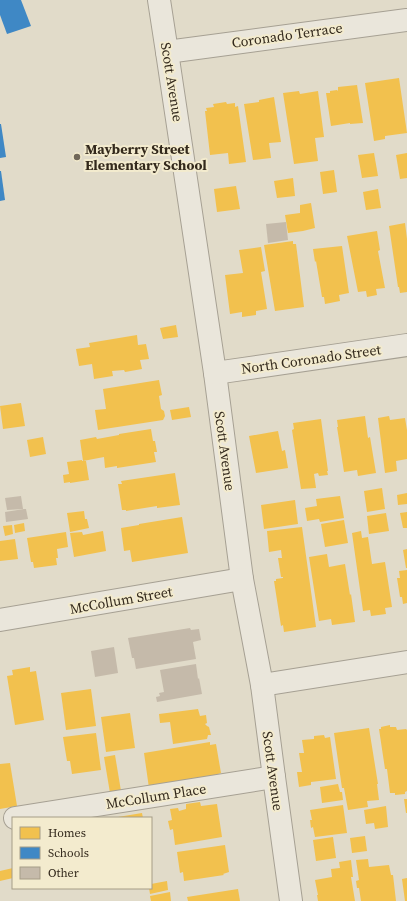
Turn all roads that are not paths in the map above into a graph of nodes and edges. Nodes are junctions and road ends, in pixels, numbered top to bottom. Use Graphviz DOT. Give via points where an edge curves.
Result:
graph roads {
  1 [pos="159,0"];
  2 [pos="407,20"];
  3 [pos="168,52"];
  4 [pos="407,344"];
  5 [pos="215,373"];
  6 [pos="242,579"];
  7 [pos="0,620"];
  8 [pos="407,662"];
  9 [pos="262,685"];
  10 [pos="274,777"];
  11 [pos="20,817"];
  12 [pos="12,818"];
  13 [pos="0,820"];
  14 [pos="291,901"];
  1 -- 3 [label="street, Scott Avenue"];
  2 -- 3 [label="street, Coronado Terrace"];
  3 -- 5 [label="street, Scott Avenue"];
  4 -- 5 [label="street, North Coronado Street"];
  5 -- 6 [label="street, Scott Avenue"];
  6 -- 7 [label="street, McCollum Street"];
  6 -- 9 [label="street, Scott Avenue"];
  8 -- 9 [label="street"];
  9 -- 10 [label="street, Scott Avenue"];
  10 -- 11 [label="street, McCollum Place"];
  10 -- 14 [label="street, Scott Avenue"];
  12 -- 13 [label="street, McCollum Place"];
}
